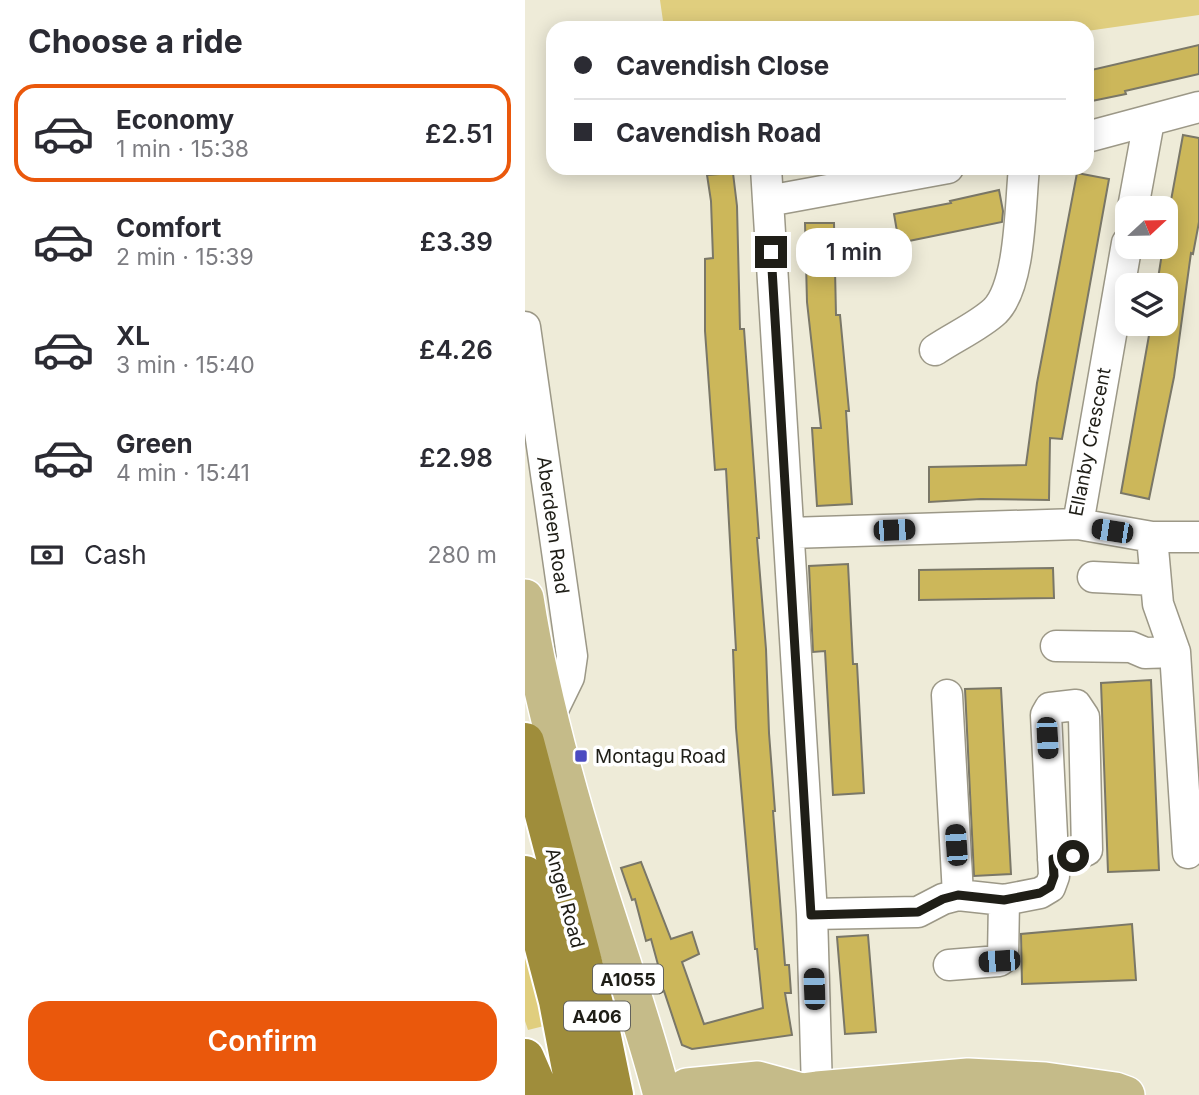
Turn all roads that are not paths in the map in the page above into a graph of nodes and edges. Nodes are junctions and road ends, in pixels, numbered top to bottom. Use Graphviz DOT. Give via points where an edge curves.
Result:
graph roads {
  1 [pos="1199,107"];
  2 [pos="1149,121"];
  3 [pos="1094,135"];
  4 [pos="766,175"];
  5 [pos="910,175"];
  6 [pos="1023,175"];
  7 [pos="1135,196"];
  8 [pos="768,201"];
  9 [pos="1124,259"];
  10 [pos="525,327"];
  11 [pos="935,350"];
  12 [pos="1078,524"];
  13 [pos="789,533"];
  14 [pos="1152,537"];
  15 [pos="1199,537"];
  16 [pos="1093,578"];
  17 [pos="1156,580"];
  18 [pos="525,597"];
  19 [pos="1056,646"];
  20 [pos="1175,652"];
  21 [pos="947,695"];
  22 [pos="537,730"];
  23 [pos="1188,853"];
  24 [pos="1053,859"];
  25 [pos="525,875"];
  26 [pos="958,895"];
  27 [pos="1004,900"];
  28 [pos="811,915"];
  29 [pos="561,943"];
  30 [pos="949,965"];
  31 [pos="525,1058"];
  32 [pos="804,1092"];
  33 [pos="551,1094"];
  34 [pos="614,1095"];
  35 [pos="662,1095"];
  36 [pos="675,1095"];
  37 [pos="1126,1095"];
  1 -- 2 [label="street"];
  2 -- 3 [label="street"];
  2 -- 7 [label="street"];
  4 -- 8 [label="street"];
  5 -- 8 [label="street"];
  6 -- 11 [label="street" via="1012,280 1005,298 994,312"];
  8 -- 13 [label="street"];
  9 -- 12 [label="street, Ellanby Crescent"];
  10 -- 22 [label="street, Aberdeen Road" via="572,656 569,677"];
  12 -- 13 [label="street, Ellanby Crescent"];
  12 -- 14 [label="street"];
  13 -- 28 [label="street"];
  14 -- 15 [label="street"];
  14 -- 17 [label="street"];
  16 -- 17 [label="street"];
  17 -- 20 [label="street"];
  18 -- 22 [label="main road, A1055"];
  19 -- 20 [label="street"];
  20 -- 23 [label="street"];
  21 -- 26 [label="street"];
  22 -- 29 [label="highway, Angel Road / A406"];
  22 -- 35 [label="main road, A1055" via="590,864"];
  24 -- 27 [label="street" via="1050,887"];
  25 -- 29 [label="highway, Angel Road / A406"];
  26 -- 27 [label="street"];
  26 -- 28 [label="street" via="918,912"];
  27 -- 30 [label="street" via="1003,958"];
  28 -- 32 [label="street"];
  29 -- 33 [label="highway, Angel Road / A406"];
  29 -- 34 [label="highway, Angel Road / A406" via="600,1027"];
  31 -- 33 [label="highway"];
  32 -- 36 [label="main road" via="758,1080 687,1087"];
  32 -- 37 [label="main road" via="968,1077 1045,1081"];
}
